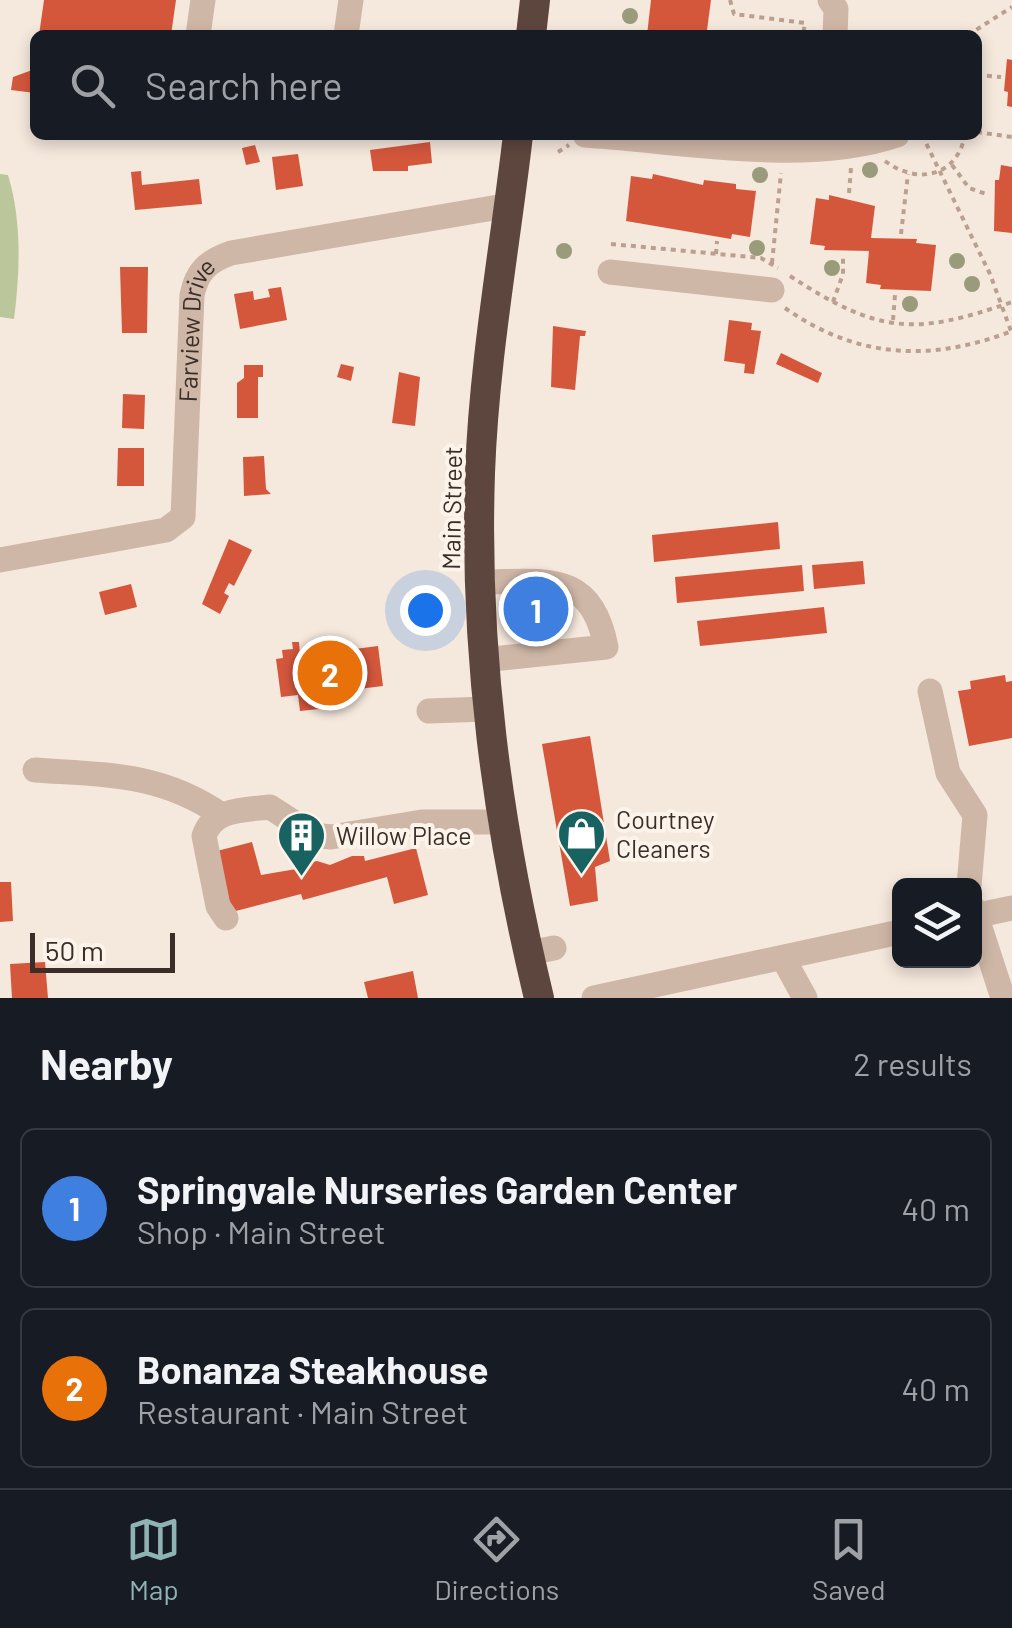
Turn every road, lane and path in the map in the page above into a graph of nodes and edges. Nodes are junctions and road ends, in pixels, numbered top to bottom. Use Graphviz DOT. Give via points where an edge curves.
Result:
graph roads {
  1 [pos="203,0"];
  2 [pos="351,0"];
  3 [pos="536,0"];
  4 [pos="730,0"];
  5 [pos="830,0"];
  6 [pos="1012,7"];
  7 [pos="741,15"];
  8 [pos="740,25"];
  9 [pos="199,30"];
  10 [pos="347,30"];
  11 [pos="531,30"];
  12 [pos="803,30"];
  13 [pos="835,30"];
  14 [pos="976,30"];
  15 [pos="982,75"];
  16 [pos="1001,77"];
  17 [pos="982,133"];
  18 [pos="1012,136"];
  19 [pos="517,140"];
  20 [pos="662,140"];
  21 [pos="881,140"];
  22 [pos="924,140"];
  23 [pos="822,141"];
  24 [pos="784,148"];
  25 [pos="852,156"];
  26 [pos="951,164"];
  27 [pos="908,174"];
  28 [pos="849,193"];
  29 [pos="989,195"];
  30 [pos="510,205"];
  31 [pos="902,234"];
  32 [pos="665,236"];
  33 [pos="717,240"];
  34 [pos="612,244"];
  35 [pos="664,248"];
  36 [pos="716,254"];
  37 [pos="844,256"];
  38 [pos="772,263"];
  39 [pos="610,272"];
  40 [pos="772,290"];
  41 [pos="895,295"];
  42 [pos="833,302"];
  43 [pos="1012,302"];
  44 [pos="1002,306"];
  45 [pos="893,322"];
  46 [pos="1012,331"];
  47 [pos="0,560"];
  48 [pos="480,582"];
  49 [pos="483,660"];
  50 [pos="930,691"];
  51 [pos="486,708"];
  52 [pos="429,711"];
  53 [pos="170,762"];
  54 [pos="35,770"];
  55 [pos="147,778"];
  56 [pos="220,814"];
  57 [pos="501,822"];
  58 [pos="970,878"];
  59 [pos="1012,908"];
  60 [pos="982,913"];
  61 [pos="226,918"];
  62 [pos="892,934"];
  63 [pos="982,935"];
  64 [pos="778,959"];
  65 [pos="640,993"];
  66 [pos="539,998"];
  67 [pos="594,998"];
  68 [pos="780,998"];
  69 [pos="804,998"];
  70 [pos="1003,998"];
  1 -- 9 [label="street"];
  2 -- 10 [label="street"];
  3 -- 11 [label="highway"];
  4 -- 7 [label="path" via="734,14"];
  5 -- 13 [label="street"];
  6 -- 14 [label="path"];
  7 -- 8 [label="path"];
  7 -- 12 [label="path" via="804,24"];
  15 -- 16 [label="path"];
  17 -- 18 [label="path"];
  19 -- 30 [label="highway, Main Street"];
  20 -- 24 [label="street"];
  21 -- 23 [label="street"];
  22 -- 44 [label="path"];
  23 -- 24 [label="street"];
  24 -- 38 [label="path"];
  25 -- 28 [label="path"];
  26 -- 29 [label="path" via="968,188"];
  27 -- 31 [label="path"];
  30 -- 47 [label="street, Farview Drive" via="211,261 192,295 183,517 166,530"];
  30 -- 48 [label="highway, Main Street" via="486,393"];
  32 -- 35 [label="path"];
  33 -- 36 [label="path"];
  34 -- 35 [label="path"];
  35 -- 36 [label="path"];
  36 -- 38 [label="path"];
  37 -- 42 [label="path"];
  38 -- 40 [label="path"];
  38 -- 42 [label="path"];
  39 -- 40 [label="street"];
  40 -- 46 [label="path" via="799,318 885,352 960,349"];
  41 -- 45 [label="path"];
  42 -- 45 [label="path"];
  43 -- 44 [label="path"];
  44 -- 45 [label="path" via="940,325"];
  44 -- 46 [label="path"];
  48 -- 49 [label="highway, Main Street"];
  48 -- 49 [label="street" via="558,582 576,589 596,612 606,647"];
  49 -- 51 [label="highway, Main Street"];
  50 -- 58 [label="street" via="937,770 975,815"];
  51 -- 52 [label="street"];
  51 -- 57 [label="highway, Main Street"];
  53 -- 55 [label="street"];
  54 -- 55 [label="street"];
  55 -- 56 [label="street" via="199,797"];
  56 -- 57 [label="street" via="270,807 314,835 332,837 422,822"];
  56 -- 61 [label="street" via="204,836"];
  57 -- 66 [label="highway, Main Street" via="541,950"];
  59 -- 60 [label="street"];
  62 -- 64 [label="street"];
  63 -- 70 [label="street"];
  64 -- 65 [label="street"];
  64 -- 68 [label="street"];
  64 -- 69 [label="street"];
  65 -- 67 [label="street"];
}
